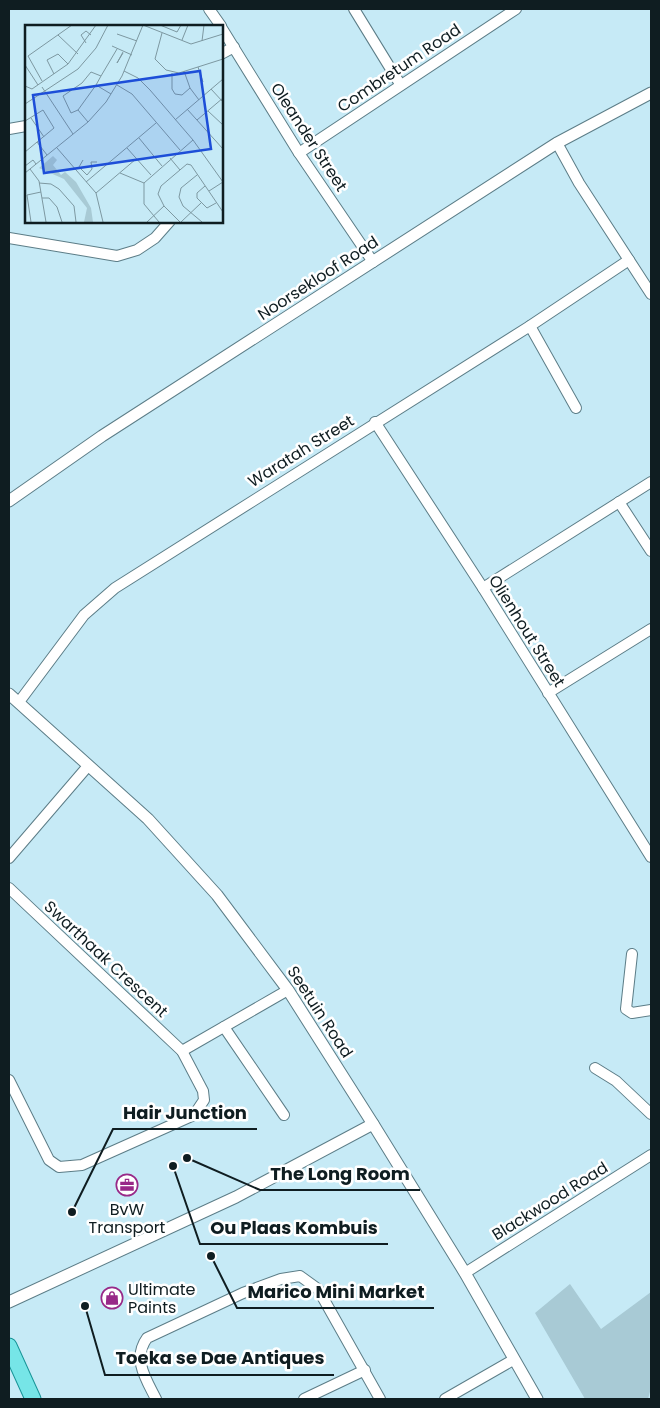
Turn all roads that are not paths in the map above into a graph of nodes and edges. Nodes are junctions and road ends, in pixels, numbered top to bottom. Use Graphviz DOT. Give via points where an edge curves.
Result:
graph roads {
  1 [pos="209,9"];
  2 [pos="354,9"];
  3 [pos="516,9"];
  4 [pos="220,25"];
  5 [pos="222,29"];
  6 [pos="234,47"];
  7 [pos="222,53"];
  8 [pos="400,84"];
  9 [pos="651,93"];
  10 [pos="25,126"];
  11 [pos="9,129"];
  12 [pos="556,143"];
  13 [pos="299,153"];
  14 [pos="169,222"];
  15 [pos="9,238"];
  16 [pos="629,260"];
  17 [pos="373,262"];
  18 [pos="651,294"];
  19 [pos="530,326"];
  20 [pos="576,408"];
  21 [pos="375,422"];
  22 [pos="651,482"];
  23 [pos="9,501"];
  24 [pos="619,502"];
  25 [pos="651,551"];
  26 [pos="483,588"];
  27 [pos="651,631"];
  28 [pos="548,693"];
  29 [pos="9,694"];
  30 [pos="19,702"];
  31 [pos="88,766"];
  32 [pos="651,857"];
  33 [pos="9,858"];
  34 [pos="9,888"];
  35 [pos="632,954"];
  36 [pos="288,990"];
  37 [pos="651,1010"];
  38 [pos="224,1027"];
  39 [pos="182,1051"];
  40 [pos="595,1068"];
  41 [pos="9,1080"];
  42 [pos="284,1114"];
  43 [pos="651,1114"];
  44 [pos="373,1124"];
  45 [pos="651,1155"];
  46 [pos="465,1273"];
  47 [pos="9,1302"];
  48 [pos="9,1346"];
  49 [pos="513,1360"];
  50 [pos="365,1370"];
  51 [pos="32,1399"];
  52 [pos="156,1399"];
  53 [pos="304,1399"];
  54 [pos="380,1399"];
  55 [pos="445,1399"];
  56 [pos="537,1399"];
  1 -- 4 [label="street, Oleander Street"];
  2 -- 8 [label="street"];
  3 -- 8 [label="street, Combretum Road"];
  5 -- 6 [label="street, Oleander Street"];
  6 -- 7 [label="street"];
  6 -- 13 [label="street, Oleander Street"];
  8 -- 13 [label="street, Combretum Road"];
  9 -- 12 [label="street, Noorsekloof Road"];
  10 -- 11 [label="street"];
  12 -- 16 [label="street"];
  12 -- 17 [label="street, Noorsekloof Road"];
  13 -- 17 [label="street, Oleander Street"];
  14 -- 15 [label="street" via="156,238 137,250 117,256"];
  16 -- 18 [label="street"];
  16 -- 19 [label="street, Waratah Street"];
  17 -- 23 [label="street, Noorsekloof Road" via="102,436"];
  19 -- 20 [label="street"];
  19 -- 21 [label="street, Waratah Street"];
  21 -- 26 [label="street, Olienhout Street"];
  21 -- 30 [label="street, Waratah Street" via="115,588 84,615"];
  22 -- 24 [label="street"];
  24 -- 25 [label="street"];
  24 -- 26 [label="street"];
  26 -- 28 [label="street, Olienhout Street"];
  27 -- 28 [label="street"];
  28 -- 32 [label="street, Olienhout Street"];
  29 -- 30 [label="street, Seetuin Road"];
  30 -- 31 [label="street, Seetuin Road"];
  31 -- 33 [label="street"];
  31 -- 36 [label="street, Seetuin Road" via="148,819 217,895"];
  34 -- 39 [label="street, Swarthaak Crescent"];
  35 -- 37 [label="street" via="626,1009 632,1013"];
  36 -- 38 [label="street"];
  36 -- 44 [label="street, Seetuin Road"];
  38 -- 39 [label="street"];
  38 -- 42 [label="street"];
  39 -- 41 [label="street, Swarthaak Crescent" via="204,1094 204,1100 194,1115 71,1168 59,1167 49,1160"];
  40 -- 43 [label="street" via="616,1081"];
  44 -- 46 [label="street, Seetuin Road"];
  44 -- 47 [label="street" via="236,1197"];
  45 -- 46 [label="street, Blackwood Road"];
  46 -- 49 [label="street, Seetuin Road"];
  48 -- 51 [label="main road"];
  49 -- 55 [label="street"];
  49 -- 56 [label="street, Seetuin Road"];
  50 -- 52 [label="street" via="318,1289 305,1279 293,1276 243,1293 147,1338 140,1351 141,1367"];
  50 -- 53 [label="street"];
  50 -- 54 [label="street"];
}
